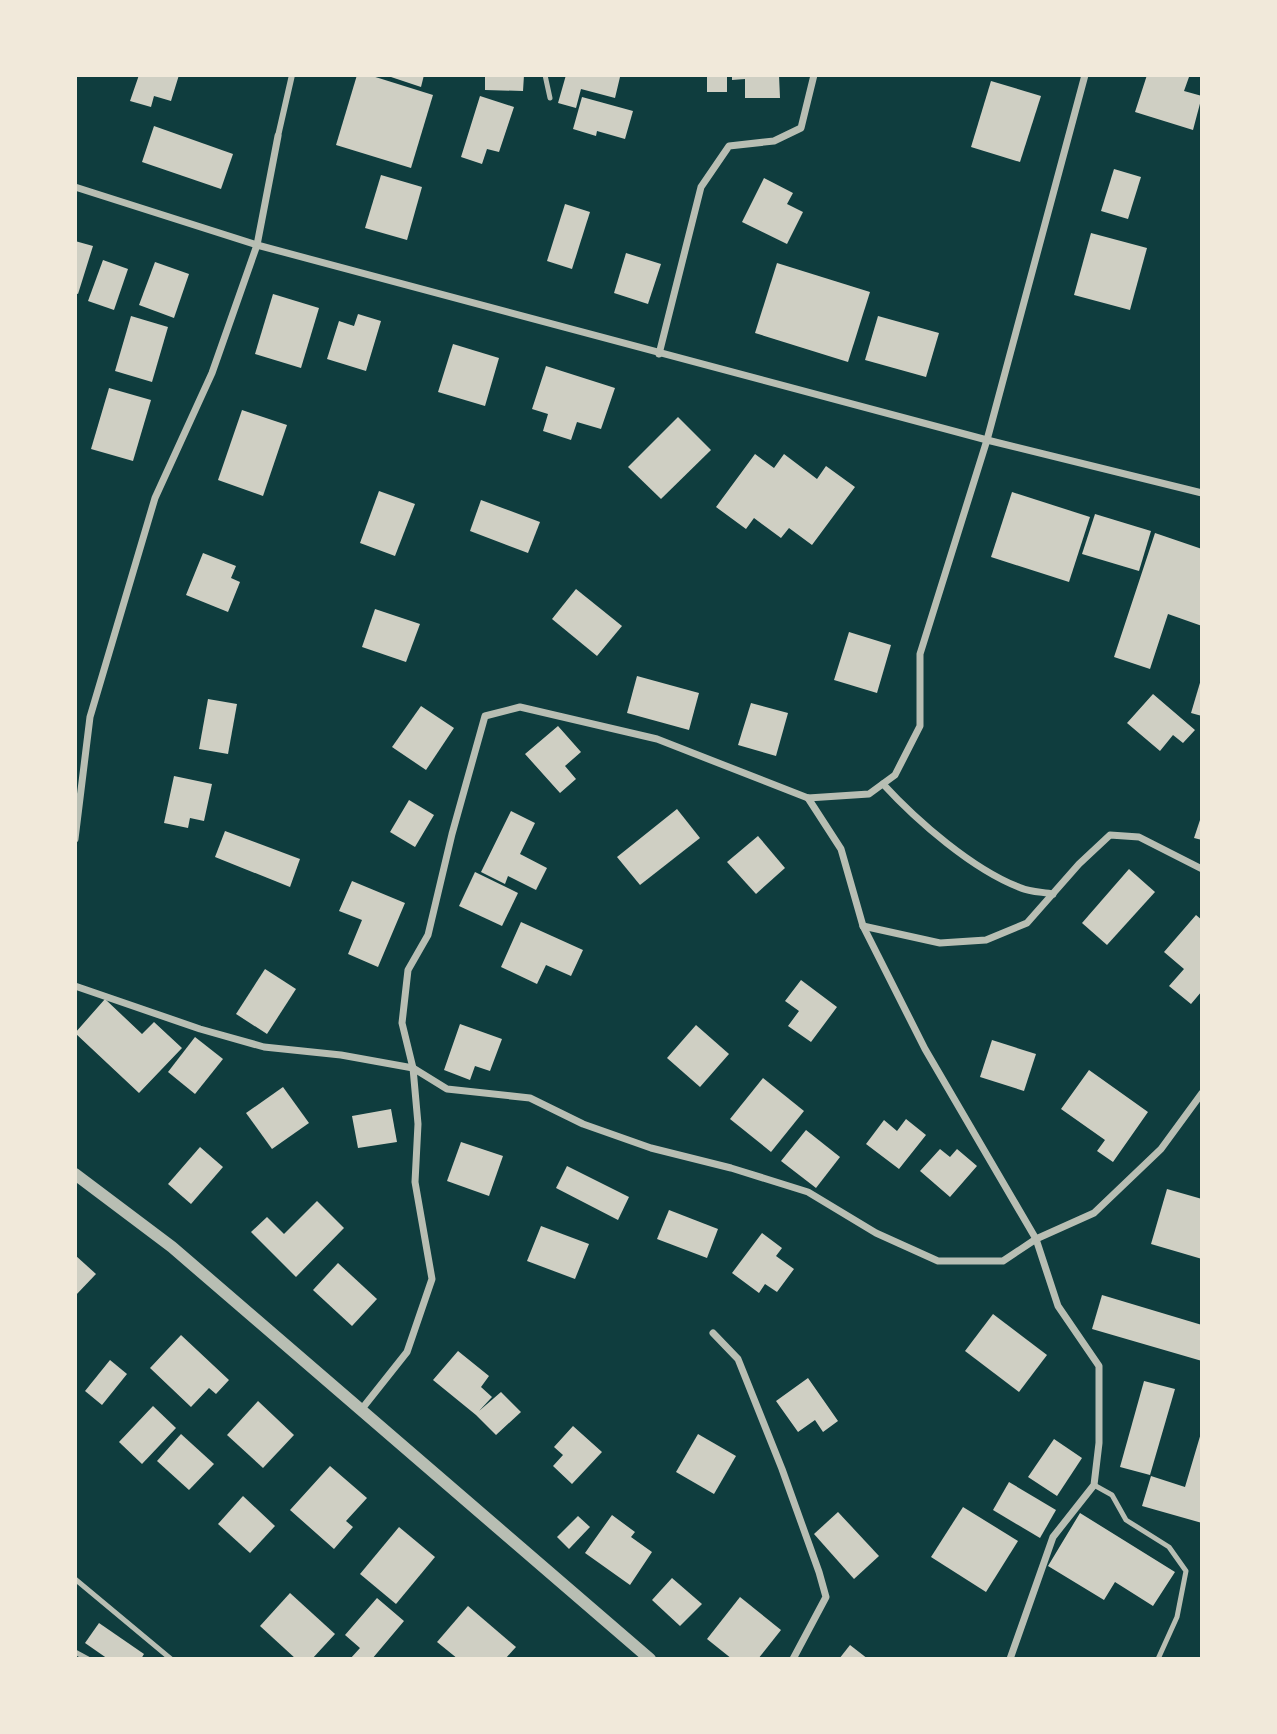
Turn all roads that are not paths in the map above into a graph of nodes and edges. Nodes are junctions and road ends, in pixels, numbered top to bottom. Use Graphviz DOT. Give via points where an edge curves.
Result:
graph roads {
  1 [pos="292,75"];
  2 [pos="545,75"];
  3 [pos="814,75"];
  4 [pos="1085,75"];
  5 [pos="550,98"];
  6 [pos="278,136"];
  7 [pos="75,187"];
  8 [pos="257,245"];
  9 [pos="659,354"];
  10 [pos="987,440"];
  11 [pos="1202,493"];
  12 [pos="883,784"];
  13 [pos="808,798"];
  14 [pos="75,839"];
  15 [pos="1202,869"];
  16 [pos="1053,894"];
  17 [pos="863,926"];
  18 [pos="75,986"];
  19 [pos="413,1068"];
  20 [pos="1202,1093"];
  21 [pos="75,1174"];
  22 [pos="1036,1239"];
  23 [pos="713,1333"];
  24 [pos="360,1410"];
  25 [pos="1094,1485"];
  26 [pos="75,1579"];
  27 [pos="75,1651"];
  28 [pos="647,1658"];
  29 [pos="88,1659"];
  30 [pos="171,1659"];
  31 [pos="793,1659"];
  32 [pos="1010,1659"];
  33 [pos="1158,1659"];
  1 -- 6 [label="street"];
  2 -- 5 [label="lane"];
  3 -- 9 [label="street" via="801,128 774,141 729,146 701,187"];
  4 -- 10 [label="street"];
  6 -- 8 [label="street"];
  7 -- 8 [label="street"];
  8 -- 9 [label="street"];
  8 -- 14 [label="street" via="212,373 155,498 90,717"];
  9 -- 10 [label="street"];
  10 -- 11 [label="street"];
  10 -- 12 [label="street" via="920,654 920,726 895,775"];
  12 -- 13 [label="street" via="869,794"];
  12 -- 16 [label="street" via="913,817 987,869 1022,889"];
  13 -- 17 [label="street" via="841,849"];
  13 -- 19 [label="street" via="657,739 520,707 485,716 428,935 408,970 402,1023"];
  15 -- 16 [label="street" via="1139,837 1110,835"];
  16 -- 17 [label="street" via="1027,923 986,940 940,943"];
  17 -- 22 [label="street" via="925,1049"];
  18 -- 19 [label="street" via="264,1047"];
  19 -- 22 [label="street" via="447,1089 530,1098 583,1124 651,1148 808,1192 876,1233 938,1261 1003,1261"];
  19 -- 24 [label="street" via="418,1124 415,1182 432,1279 407,1352"];
  20 -- 22 [label="street" via="1160,1149 1094,1213"];
  21 -- 24 [label="street" via="172,1247"];
  22 -- 25 [label="street" via="1058,1306 1099,1366"];
  23 -- 31 [label="street" via="738,1359 826,1597"];
  24 -- 28 [label="street"];
  25 -- 32 [label="street" via="1053,1537"];
  25 -- 33 [label="lane" via="1112,1495 1126,1520 1170,1547 1186,1571 1177,1617"];
  26 -- 30 [label="lane"];
  27 -- 29 [label="lane"];
}
